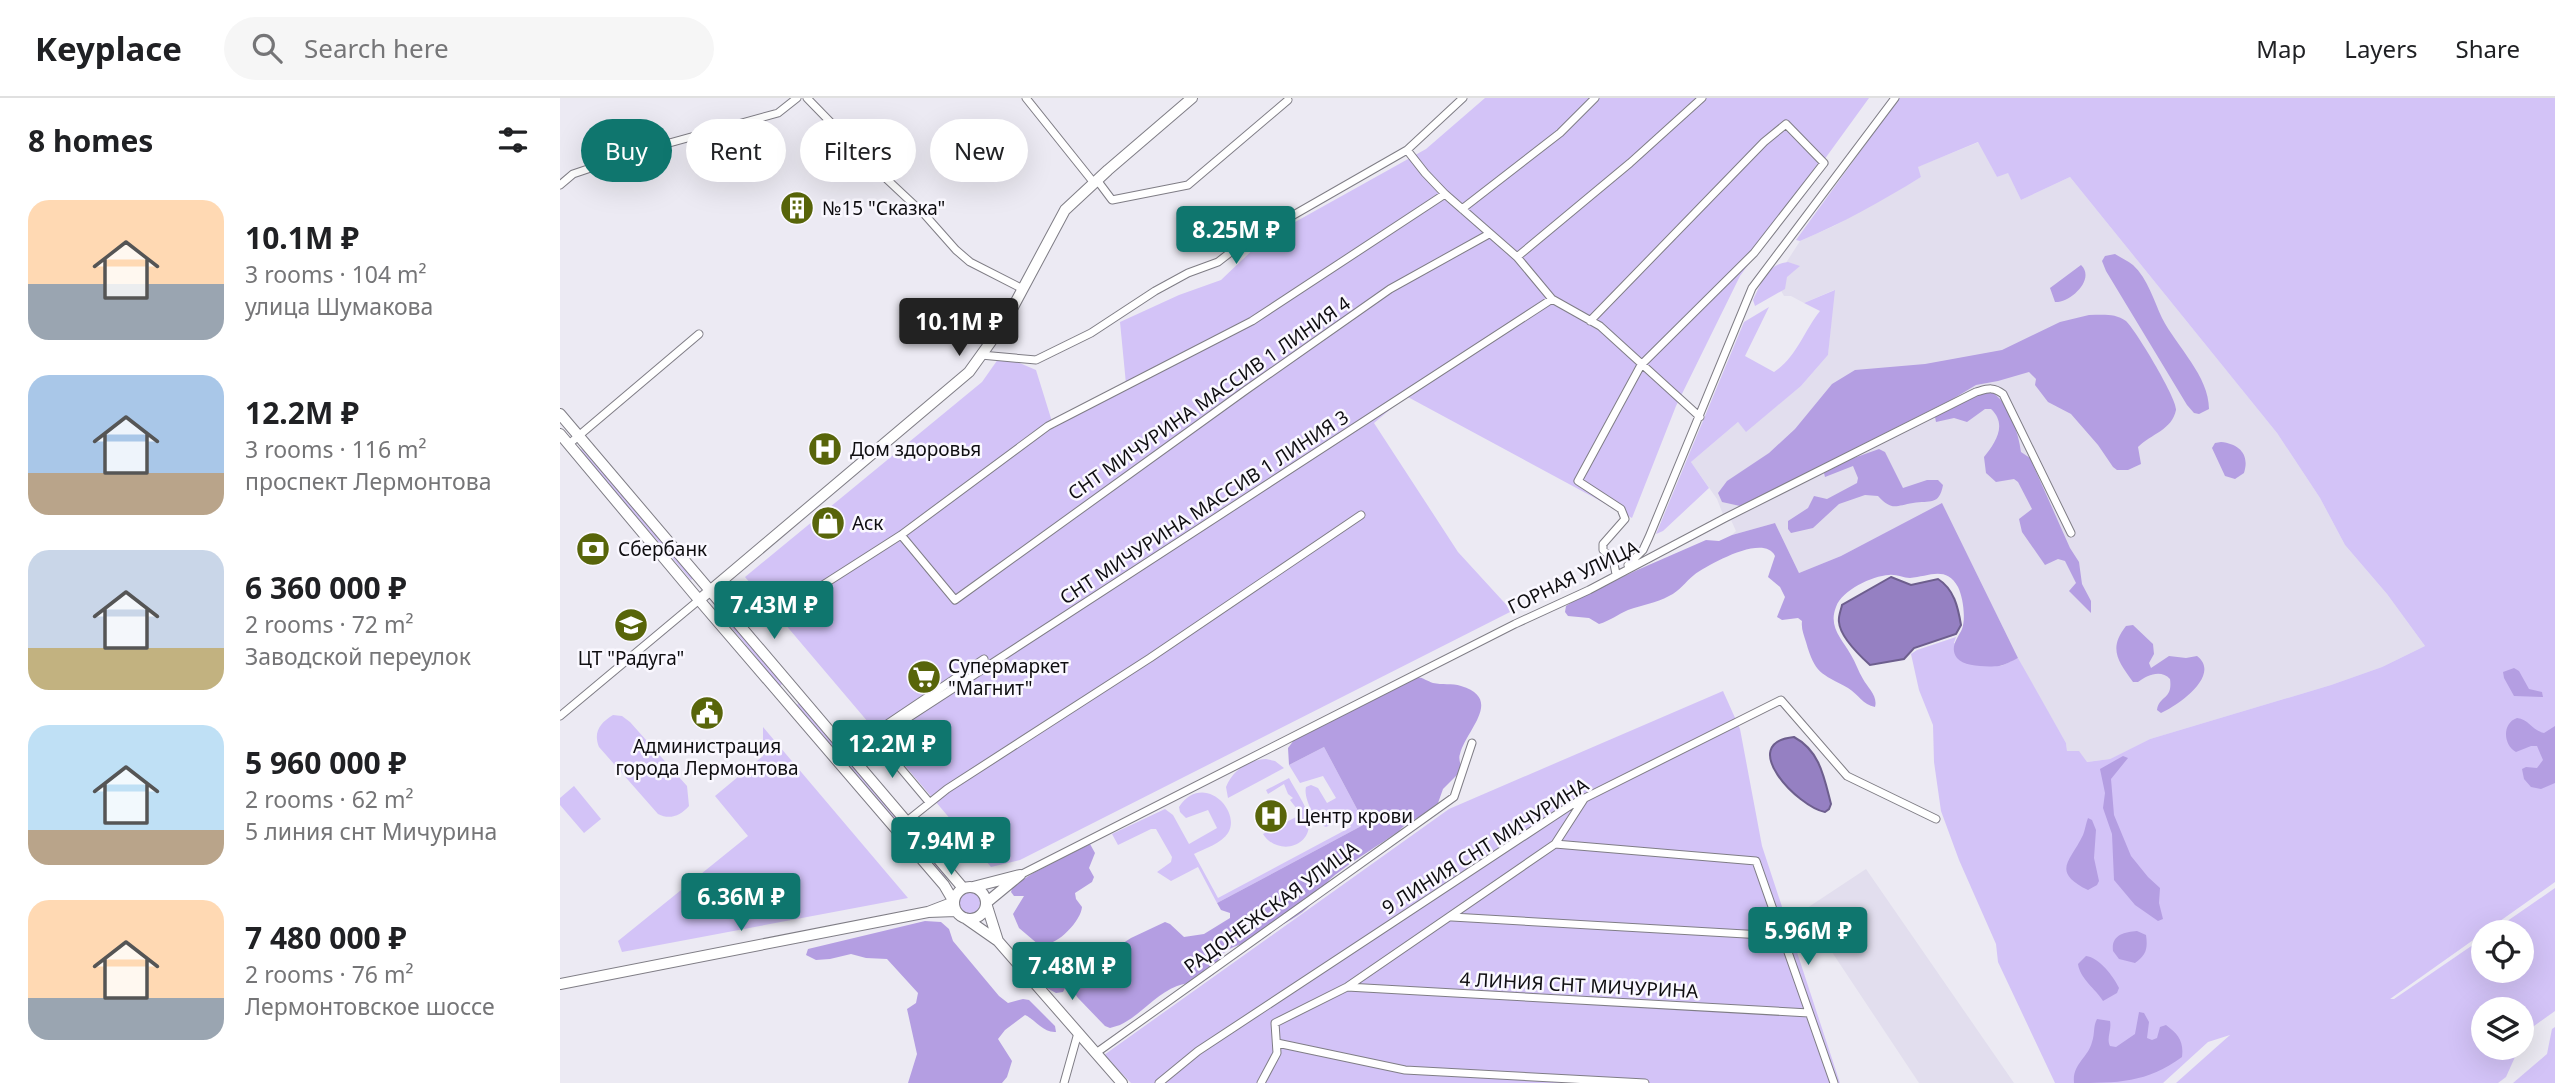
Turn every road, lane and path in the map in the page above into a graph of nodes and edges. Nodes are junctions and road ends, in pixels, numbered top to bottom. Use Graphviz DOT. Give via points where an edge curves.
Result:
graph roads {
  1 [pos="797,98"];
  2 [pos="807,98"];
  3 [pos="1026,98"];
  4 [pos="1192,98"];
  5 [pos="1463,98"];
  6 [pos="1595,98"];
  7 [pos="1702,98"];
  8 [pos="1895,98"];
  9 [pos="1288,100"];
  10 [pos="1407,150"];
  11 [pos="1095,182"];
  12 [pos="560,185"];
  13 [pos="1446,194"];
  14 [pos="1462,209"];
  15 [pos="1489,234"];
  16 [pos="1517,257"];
  17 [pos="1023,289"];
  18 [pos="1552,299"];
  19 [pos="1590,321"];
  20 [pos="699,334"];
  21 [pos="981,355"];
  22 [pos="1641,365"];
  23 [pos="560,414"];
  24 [pos="1700,418"];
  25 [pos="560,434"];
  26 [pos="579,436"];
  27 [pos="569,444"];
  28 [pos="1361,515"];
  29 [pos="2071,533"];
  30 [pos="901,535"];
  31 [pos="1616,574"];
  32 [pos="710,590"];
  33 [pos="699,600"];
  34 [pos="765,622"];
  35 [pos="984,659"];
  36 [pos="560,716"];
  37 [pos="1472,743"];
  38 [pos="847,751"];
  39 [pos="1584,799"];
  40 [pos="929,802"];
  41 [pos="1936,819"];
  42 [pos="907,821"];
  43 [pos="1556,844"];
  44 [pos="1020,875"];
  45 [pos="944,885"];
  46 [pos="968,888"];
  47 [pos="986,903"];
  48 [pos="958,910"];
  49 [pos="928,912"];
  50 [pos="1452,917"];
  51 [pos="1782,936"];
  52 [pos="998,941"];
  53 [pos="560,984"];
  54 [pos="1347,987"];
  55 [pos="1809,1013"];
  56 [pos="1078,1033"];
  57 [pos="1277,1043"];
  58 [pos="1096,1053"];
  59 [pos="1064,1083"];
  60 [pos="1122,1083"];
  61 [pos="1159,1083"];
  62 [pos="1261,1083"];
  63 [pos="1645,1083"];
  64 [pos="1834,1083"];
  1 -- 12 [label="street" via="778,113 596,166 573,174"];
  2 -- 17 [label="street" via="956,250"];
  3 -- 11 [label="street"];
  4 -- 11 [label="street"];
  5 -- 10 [label="street"];
  6 -- 14 [label="street" via="1560,133"];
  7 -- 16 [label="street"];
  8 -- 24 [label="street" via="1752,288"];
  9 -- 11 [label="street" via="1188,185 1112,200"];
  10 -- 13 [label="street"];
  10 -- 21 [label="street" via="1218,262 1155,290 1091,333 1036,360"];
  11 -- 17 [label="street" via="1065,210"];
  13 -- 14 [label="street"];
  13 -- 30 [label="street" via="1252,321 1048,426"];
  14 -- 15 [label="street"];
  15 -- 16 [label="street"];
  15 -- 30 [label="street, СНТ МИЧУРИНА МАССИВ 1 ЛИНИЯ 4" via="1390,289 955,600"];
  16 -- 18 [label="street"];
  17 -- 21 [label="street"];
  18 -- 19 [label="street"];
  18 -- 40 [label="street, СНТ МИЧУРИНА МАССИВ 1 ЛИНИЯ 3" via="875,740"];
  19 -- 22 [label="street"];
  19 -- 22 [label="street" via="1786,124 1824,163 1754,253"];
  20 -- 26 [label="street"];
  21 -- 32 [label="street" via="969,372"];
  22 -- 24 [label="street"];
  22 -- 31 [label="street" via="1578,481 1621,509 1625,519 1603,544"];
  23 -- 26 [label="street"];
  24 -- 31 [label="street" via="1643,550"];
  25 -- 27 [label="street"];
  26 -- 27 [label="street"];
  26 -- 32 [label="street"];
  27 -- 33 [label="street"];
  28 -- 40 [label="street"];
  29 -- 31 [label="street, ГОРНАЯ УЛИЦА" via="2003,394 1989,388"];
  30 -- 34 [label="street"];
  31 -- 44 [label="street, ГОРНАЯ УЛИЦА"];
  32 -- 33 [label="street"];
  32 -- 38 [label="street"];
  33 -- 36 [label="street"];
  33 -- 45 [label="street"];
  35 -- 38 [label="street"];
  37 -- 58 [label="street, РАДОНЕЖСКАЯ УЛИЦА" via="1454,797"];
  38 -- 42 [label="street"];
  39 -- 41 [label="street, 9 ЛИНИЯ СНТ МИЧУРИНА" via="1781,700 1847,776"];
  39 -- 43 [label="street"];
  39 -- 61 [label="street, 9 ЛИНИЯ СНТ МИЧУРИНА" via="1198,1051"];
  40 -- 42 [label="street"];
  42 -- 46 [label="street"];
  43 -- 50 [label="street"];
  43 -- 51 [label="street" via="1756,861"];
  44 -- 46 [label="street"];
  44 -- 47 [label="street"];
  45 -- 48 [label="street"];
  45 -- 49 [label="street" via="942,897"];
  46 -- 47 [label="street" via="983,894"];
  46 -- 48 [label="street" via="957,894"];
  47 -- 48 [label="street" via="979,916"];
  47 -- 52 [label="street"];
  48 -- 49 [label="street"];
  48 -- 52 [label="street"];
  49 -- 53 [label="street"];
  50 -- 51 [label="street"];
  50 -- 54 [label="street"];
  51 -- 55 [label="street"];
  52 -- 56 [label="street"];
  54 -- 55 [label="street, 4 ЛИНИЯ СНТ МИЧУРИНА"];
  54 -- 57 [label="street" via="1275,1023"];
  55 -- 64 [label="street"];
  56 -- 58 [label="street"];
  56 -- 59 [label="street"];
  57 -- 62 [label="street" via="1277,1053"];
  57 -- 63 [label="street" via="1405,1070"];
  58 -- 60 [label="street"];
}
